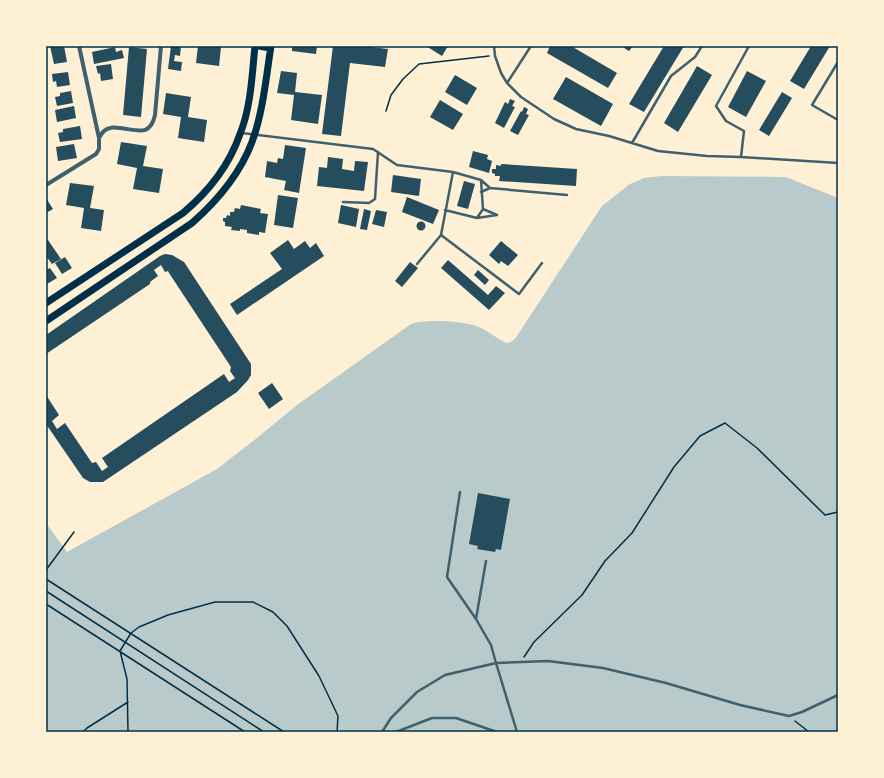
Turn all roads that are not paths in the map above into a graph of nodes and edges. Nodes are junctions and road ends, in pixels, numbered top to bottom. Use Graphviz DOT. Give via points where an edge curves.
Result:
graph roads {
  1 [pos="79,46"];
  2 [pos="161,46"];
  3 [pos="256,46"];
  4 [pos="259,46"];
  5 [pos="494,46"];
  6 [pos="531,46"];
  7 [pos="702,46"];
  8 [pos="749,46"];
  9 [pos="270,47"];
  10 [pos="838,62"];
  11 [pos="507,82"];
  12 [pos="838,120"];
  13 [pos="241,133"];
  14 [pos="254,135"];
  15 [pos="99,138"];
  16 [pos="632,143"];
  17 [pos="378,152"];
  18 [pos="741,156"];
  19 [pos="838,163"];
  20 [pos="453,172"];
  21 [pos="481,180"];
  22 [pos="46,185"];
  23 [pos="490,188"];
  24 [pos="481,192"];
  25 [pos="567,195"];
  26 [pos="343,202"];
  27 [pos="483,209"];
  28 [pos="445,210"];
  29 [pos="477,218"];
  30 [pos="440,235"];
  31 [pos="542,262"];
  32 [pos="417,264"];
  33 [pos="46,303"];
  34 [pos="46,321"];
  35 [pos="460,492"];
  36 [pos="486,561"];
  37 [pos="476,619"];
  38 [pos="496,663"];
  39 [pos="838,695"];
  40 [pos="382,732"];
  41 [pos="396,732"];
  42 [pos="497,732"];
  43 [pos="517,732"];
  1 -- 15 [label="street"];
  2 -- 15 [label="street" via="155,115 150,128 143,131 111,128"];
  3 -- 13 [label="main road" via="249,100"];
  4 -- 9 [label="main road"];
  5 -- 11 [label="lane" via="501,73"];
  6 -- 11 [label="lane"];
  7 -- 16 [label="lane" via="695,57 671,76"];
  8 -- 18 [label="lane" via="716,106 726,121 744,131"];
  9 -- 14 [label="main road" via="262,104"];
  10 -- 12 [label="lane" via="812,104"];
  11 -- 16 [label="lane" via="521,97 554,119 576,128"];
  13 -- 14 [label="lane"];
  13 -- 33 [label="main road" via="216,179 195,202"];
  14 -- 17 [label="lane" via="373,149"];
  14 -- 34 [label="main road" via="245,157 227,186 192,223"];
  15 -- 22 [label="street" via="99,149 96,154"];
  16 -- 18 [label="lane" via="658,151 707,156"];
  17 -- 20 [label="lane" via="397,165"];
  17 -- 26 [label="lane" via="374,199 369,203"];
  18 -- 19 [label="lane"];
  20 -- 21 [label="lane"];
  20 -- 28 [label="lane"];
  21 -- 23 [label="lane"];
  21 -- 24 [label="lane"];
  23 -- 24 [label="lane"];
  23 -- 25 [label="lane"];
  24 -- 27 [label="lane"];
  27 -- 29 [label="lane"];
  27 -- 29 [label="lane" via="497,215"];
  28 -- 29 [label="lane"];
  28 -- 30 [label="lane"];
  30 -- 31 [label="lane" via="519,294"];
  30 -- 32 [label="lane"];
  35 -- 37 [label="lane" via="447,577"];
  36 -- 37 [label="lane"];
  37 -- 38 [label="lane" via="491,645"];
  38 -- 39 [label="lane" via="548,661 602,668 666,682 740,705 789,716"];
  38 -- 40 [label="lane" via="445,675 417,692 391,718"];
  38 -- 43 [label="lane"];
  41 -- 42 [label="lane" via="432,718 456,718"];
}
